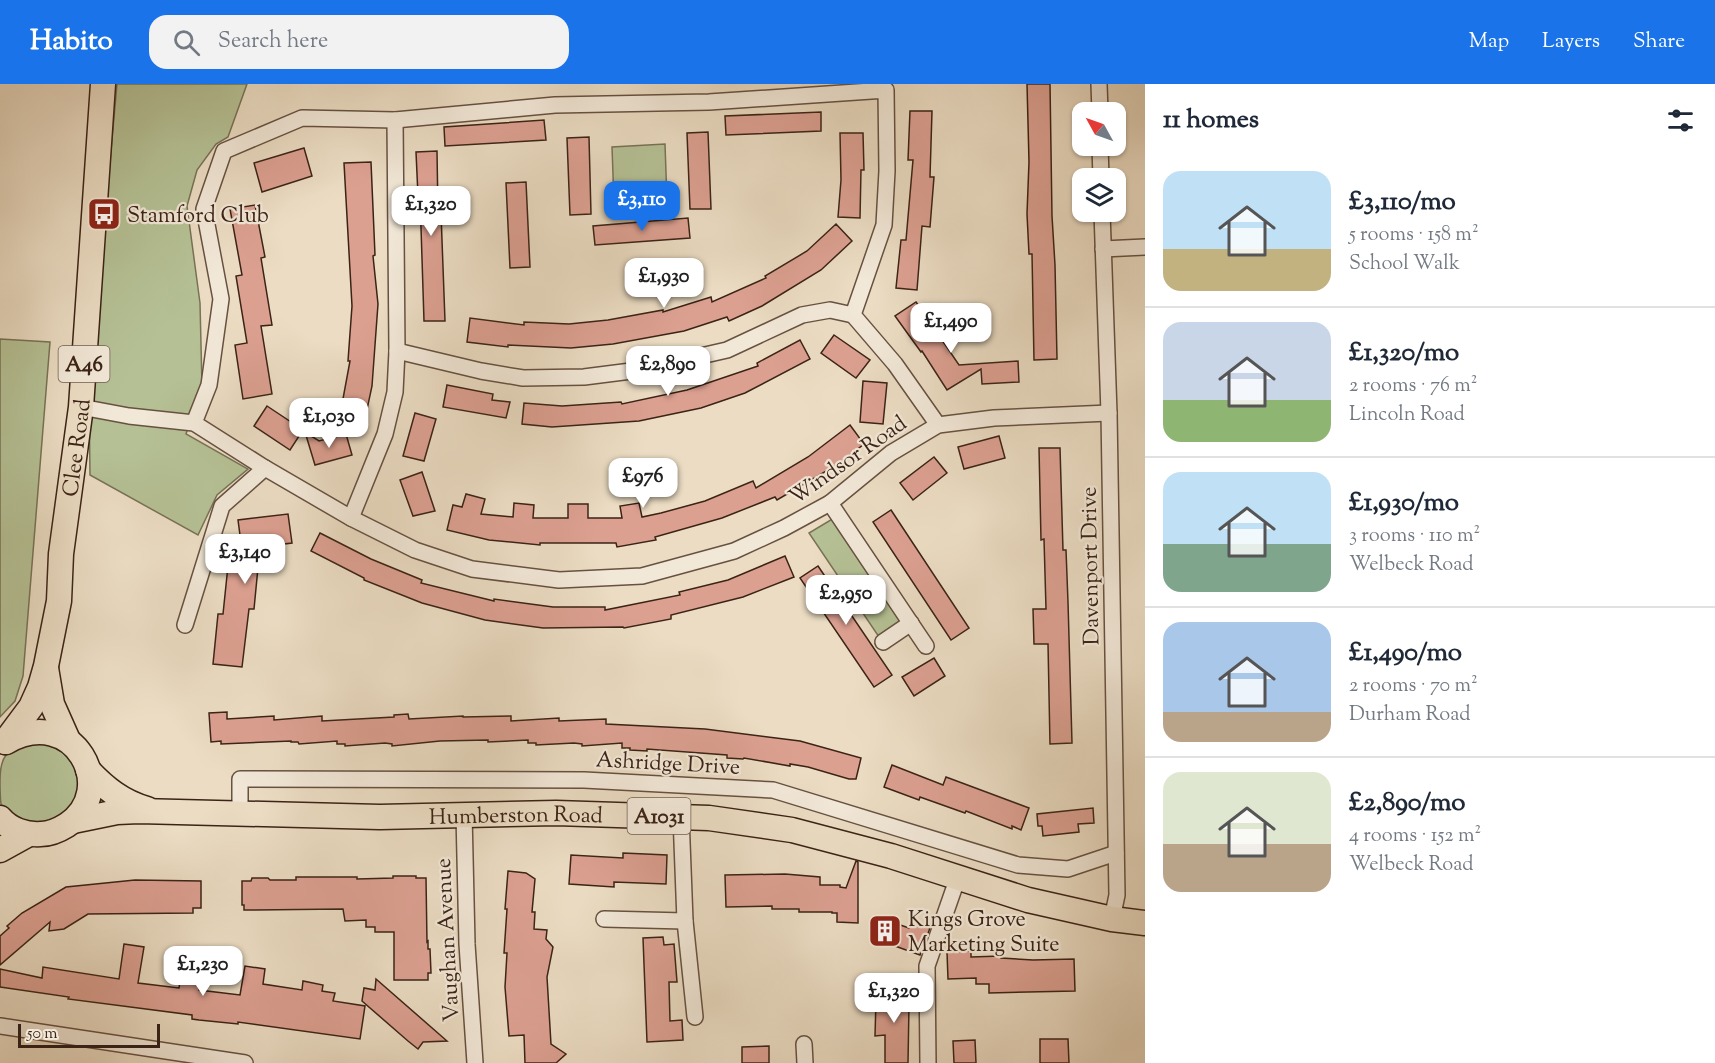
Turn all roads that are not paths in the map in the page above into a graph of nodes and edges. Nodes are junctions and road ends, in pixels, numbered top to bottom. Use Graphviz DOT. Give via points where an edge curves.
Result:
graph roads {
  1 [pos="103,84"];
  2 [pos="1099,84"];
  3 [pos="1100,102"];
  4 [pos="395,120"];
  5 [pos="1102,222"];
  6 [pos="1145,248"];
  7 [pos="1103,249"];
  8 [pos="853,315"];
  9 [pos="397,351"];
  10 [pos="81,407"];
  11 [pos="1110,413"];
  12 [pos="194,423"];
  13 [pos="938,425"];
  14 [pos="265,468"];
  15 [pos="830,503"];
  16 [pos="351,518"];
  17 [pos="911,623"];
  18 [pos="185,625"];
  19 [pos="883,642"];
  20 [pos="926,646"];
  21 [pos="46,666"];
  22 [pos="68,740"];
  23 [pos="3,745"];
  24 [pos="88,770"];
  25 [pos="160,813"];
  26 [pos="464,814"];
  27 [pos="240,815"];
  28 [pos="681,816"];
  29 [pos="0,818"];
  30 [pos="73,821"];
  31 [pos="29,834"];
  32 [pos="0,850"];
  33 [pos="1116,853"];
  34 [pos="958,877"];
  35 [pos="604,919"];
  36 [pos="1112,919"];
  37 [pos="685,921"];
  38 [pos="1145,923"];
  39 [pos="695,1017"];
  40 [pos="0,1026"];
  41 [pos="804,1044"];
  42 [pos="245,1063"];
  43 [pos="475,1063"];
  44 [pos="805,1063"];
  45 [pos="928,1063"];
  1 -- 10 [label="main road, Clee Road / A46"];
  2 -- 3 [label="street"];
  4 -- 8 [label="street" via="555,105 710,102 886,90 884,225"];
  4 -- 9 [label="street"];
  4 -- 12 [label="street" via="302,118 224,151 204,208 221,299 209,386"];
  5 -- 7 [label="street, Davenport Drive"];
  6 -- 7 [label="street"];
  7 -- 11 [label="street, Davenport Drive"];
  8 -- 9 [label="street" via="830,310 802,315 727,350 639,370 584,377 523,378"];
  8 -- 13 [label="street" via="889,356"];
  9 -- 16 [label="street" via="395,392 385,434"];
  10 -- 12 [label="street, Windsor Road"];
  10 -- 21 [label="main road, Clee Road / A46" via="61,554 59,601"];
  11 -- 13 [label="street, Windsor Road" via="994,418"];
  11 -- 33 [label="street, Davenport Drive"];
  12 -- 14 [label="street, Windsor Road"];
  13 -- 15 [label="street, Windsor Road" via="891,453"];
  14 -- 16 [label="street, Windsor Road"];
  14 -- 18 [label="street" via="222,506"];
  15 -- 16 [label="street, Windsor Road" via="734,551 642,576 559,580 472,569 415,550"];
  15 -- 17 [label="street"];
  17 -- 19 [label="street"];
  17 -- 20 [label="street"];
  21 -- 22 [label="main road, Clee Road / A46" via="52,704"];
  21 -- 23 [label="main road, Clee Road / A46" via="30,706"];
  22 -- 23 [label="main road, A46" via="36,731 20,734"];
  22 -- 24 [label="main road, A46" via="77,748"];
  24 -- 25 [label="main road, Humberston Road / A1031" via="120,798"];
  24 -- 30 [label="main road" via="88,798"];
  25 -- 27 [label="main road, Humberston Road / A1031"];
  25 -- 30 [label="main road, Humberston Road / A1031" via="117,812"];
  26 -- 27 [label="main road, Humberston Road / A1031"];
  26 -- 28 [label="main road, Humberston Road / A1031"];
  26 -- 43 [label="street, Vaughan Avenue"];
  27 -- 33 [label="street, Ashridge Drive" via="240,779 584,780 773,790 1018,865 1068,869"];
  28 -- 34 [label="main road, Humberston Road / A1031" via="792,830"];
  28 -- 37 [label="street"];
  29 -- 31 [label="main road"];
  30 -- 31 [label="main road, Humberston Road" via="60,830"];
  31 -- 32 [label="main road"];
  33 -- 36 [label="street, Davenport Drive" via="1117,895"];
  34 -- 36 [label="main road, Humberston Road / A1031" via="1028,900"];
  34 -- 45 [label="street" via="927,966"];
  35 -- 37 [label="street"];
  36 -- 38 [label="main road, Humberston Road / A1031"];
  37 -- 39 [label="street"];
  40 -- 42 [label="street"];
  41 -- 44 [label="street"];
}
